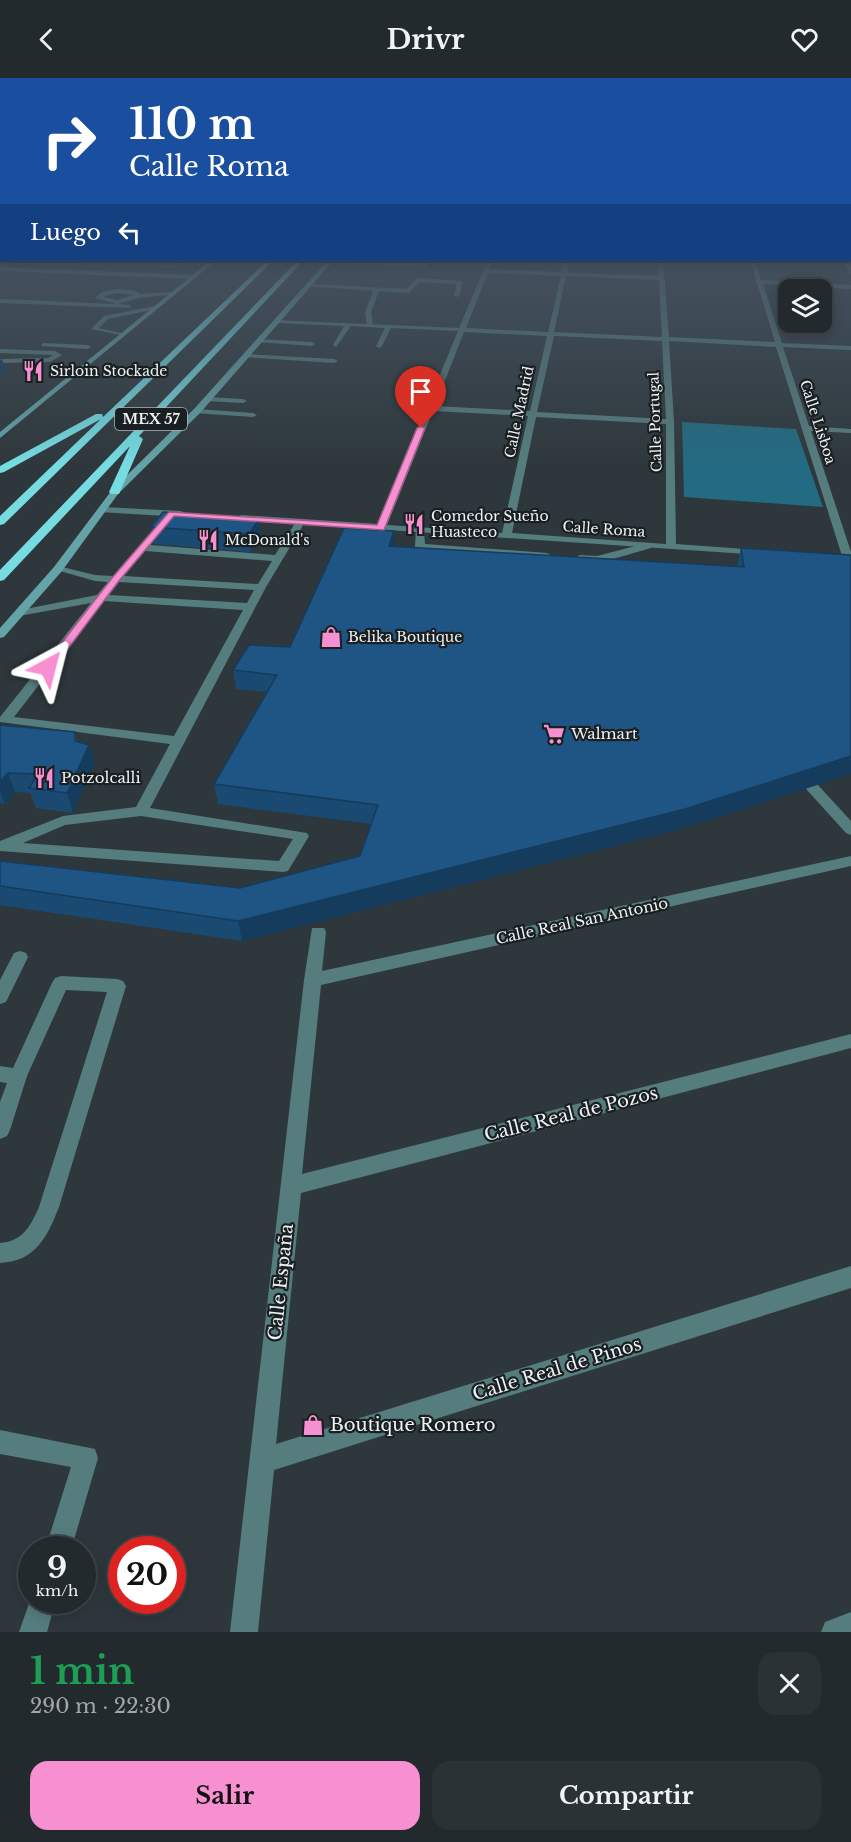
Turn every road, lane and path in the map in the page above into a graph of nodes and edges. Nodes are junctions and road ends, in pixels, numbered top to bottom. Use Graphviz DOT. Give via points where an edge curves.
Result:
graph roads {
  1 [pos="103,320"];
  2 [pos="142,320"];
  3 [pos="210,320"];
  4 [pos="245,320"];
  5 [pos="369,320"];
  6 [pos="465,320"];
  7 [pos="552,320"];
  8 [pos="664,320"];
  9 [pos="771,320"];
  10 [pos="120,321"];
  11 [pos="277,321"];
  12 [pos="349,324"];
  13 [pos="370,325"];
  14 [pos="389,326"];
  15 [pos="461,330"];
  16 [pos="107,331"];
  17 [pos="266,333"];
  18 [pos="549,334"];
  19 [pos="123,335"];
  20 [pos="101,337"];
  21 [pos="318,337"];
  22 [pos="665,339"];
  23 [pos="259,341"];
  24 [pos="0,342"];
  25 [pos="312,344"];
  26 [pos="779,344"];
  27 [pos="336,345"];
  28 [pos="379,346"];
  29 [pos="106,348"];
  30 [pos="851,348"];
  31 [pos="0,351"];
  32 [pos="246,356"];
  33 [pos="334,360"];
  34 [pos="0,361"];
  35 [pos="208,399"];
  36 [pos="243,401"];
  37 [pos="119,405"];
  38 [pos="429,408"];
  39 [pos="197,411"];
  40 [pos="532,414"];
  41 [pos="253,415"];
  42 [pos="670,422"];
  43 [pos="144,426"];
  44 [pos="806,429"];
  45 [pos="851,431"];
  46 [pos="0,436"];
  47 [pos="0,470"];
  48 [pos="115,492"];
  49 [pos="103,510"];
  50 [pos="172,513"];
  51 [pos="195,515"];
  52 [pos="230,518"];
  53 [pos="0,522"];
  54 [pos="300,522"];
  55 [pos="381,528"];
  56 [pos="419,530"];
  57 [pos="506,536"];
  58 [pos="647,546"];
  59 [pos="672,547"];
  60 [pos="143,548"];
  61 [pos="765,553"];
  62 [pos="562,557"];
  63 [pos="279,558"];
  64 [pos="573,558"];
  65 [pos="836,558"];
  66 [pos="849,559"];
  67 [pos="58,569"];
  68 [pos="0,577"];
  69 [pos="115,580"];
  70 [pos="261,587"];
  71 [pos="101,598"];
  72 [pos="250,607"];
  73 [pos="19,613"];
  74 [pos="0,635"];
  75 [pos="2,721"];
  76 [pos="179,741"];
  77 [pos="812,788"];
  78 [pos="141,811"];
  79 [pos="851,830"];
  80 [pos="0,846"];
  81 [pos="851,861"];
  82 [pos="318,932"];
  83 [pos="20,957"];
  84 [pos="312,980"];
  85 [pos="0,998"];
  86 [pos="851,1041"];
  87 [pos="9,1075"];
  88 [pos="0,1130"];
  89 [pos="291,1186"];
  90 [pos="0,1253"];
  91 [pos="851,1278"];
  92 [pos="0,1442"];
  93 [pos="262,1461"];
  94 [pos="62,1536"];
  95 [pos="39,1614"];
  96 [pos="851,1626"];
  97 [pos="33,1632"];
  98 [pos="244,1632"];
  99 [pos="835,1632"];
  1 -- 10 [label="street"];
  1 -- 16 [label="street" via="94,329"];
  2 -- 19 [label="main road"];
  3 -- 37 [label="highway, MEX 57"];
  4 -- 43 [label="highway, MEX 57"];
  5 -- 13 [label="street"];
  6 -- 15 [label="street"];
  7 -- 18 [label="street, Calle Madrid"];
  8 -- 22 [label="street, Calle Portugal"];
  9 -- 26 [label="street, Calle Lisboa"];
  10 -- 16 [label="street"];
  11 -- 12 [label="street"];
  11 -- 17 [label="main road"];
  12 -- 13 [label="street"];
  12 -- 27 [label="street"];
  13 -- 14 [label="street"];
  14 -- 15 [label="street"];
  14 -- 28 [label="street"];
  15 -- 18 [label="street"];
  15 -- 38 [label="street"];
  16 -- 19 [label="street"];
  16 -- 20 [label="street"];
  17 -- 21 [label="street"];
  17 -- 23 [label="main road"];
  18 -- 22 [label="street"];
  18 -- 40 [label="street, Calle Madrid"];
  19 -- 29 [label="main road"];
  22 -- 26 [label="street"];
  22 -- 42 [label="street, Calle Portugal"];
  23 -- 25 [label="street"];
  23 -- 32 [label="main road"];
  24 -- 29 [label="street"];
  26 -- 30 [label="street"];
  26 -- 44 [label="street, Calle Lisboa"];
  29 -- 46 [label="main road"];
  31 -- 34 [label="street" via="58,356 50,360"];
  32 -- 33 [label="street"];
  32 -- 35 [label="main road"];
  35 -- 36 [label="street"];
  35 -- 39 [label="main road"];
  37 -- 47 [label="highway"];
  37 -- 53 [label="highway, MEX 57"];
  38 -- 40 [label="street"];
  38 -- 55 [label="street"];
  39 -- 41 [label="street"];
  39 -- 48 [label="main road"];
  40 -- 42 [label="street"];
  40 -- 57 [label="street, Calle Madrid"];
  42 -- 59 [label="street, Calle Portugal"];
  43 -- 48 [label="highway"];
  43 -- 68 [label="highway, MEX 57"];
  44 -- 45 [label="street"];
  44 -- 66 [label="street, Calle Lisboa"];
  48 -- 49 [label="main road"];
  49 -- 50 [label="street"];
  49 -- 67 [label="main road"];
  50 -- 51 [label="street"];
  50 -- 60 [label="street"];
  52 -- 54 [label="street, Calle Roma"];
  54 -- 55 [label="street, Calle Roma"];
  54 -- 63 [label="street"];
  55 -- 56 [label="street, Calle Roma"];
  56 -- 57 [label="street, Calle Roma"];
  56 -- 62 [label="street" via="420,547"];
  57 -- 58 [label="street, Calle Roma"];
  58 -- 59 [label="street, Calle Roma"];
  58 -- 64 [label="street" via="597,559"];
  59 -- 61 [label="street, Calle Roma"];
  60 -- 63 [label="street"];
  60 -- 69 [label="street"];
  63 -- 70 [label="street"];
  65 -- 66 [label="street"];
  67 -- 69 [label="street"];
  67 -- 73 [label="main road"];
  69 -- 70 [label="street"];
  69 -- 71 [label="street"];
  70 -- 72 [label="street"];
  71 -- 72 [label="street"];
  71 -- 73 [label="street"];
  71 -- 75 [label="street"];
  72 -- 76 [label="street"];
  73 -- 74 [label="main road"];
  75 -- 76 [label="street"];
  76 -- 78 [label="street"];
  77 -- 79 [label="street"];
  78 -- 80 [label="street" via="63,821"];
  78 -- 80 [label="street" via="302,836 283,867"];
  81 -- 84 [label="street, Calle Real San Antonio"];
  82 -- 84 [label="street, Calle España"];
  83 -- 85 [label="street"];
  84 -- 89 [label="street, Calle España"];
  86 -- 89 [label="street, Calle Real de Pozos"];
  87 -- 88 [label="street"];
  87 -- 90 [label="street" via="61,982 117,986 50,1207 36,1238 12,1253"];
  89 -- 93 [label="street, Calle España"];
  91 -- 93 [label="street, Calle Real de Pinos"];
  92 -- 94 [label="street" via="86,1458"];
  93 -- 98 [label="street, Calle España"];
  95 -- 97 [label="street"];
  96 -- 99 [label="street"];
}
